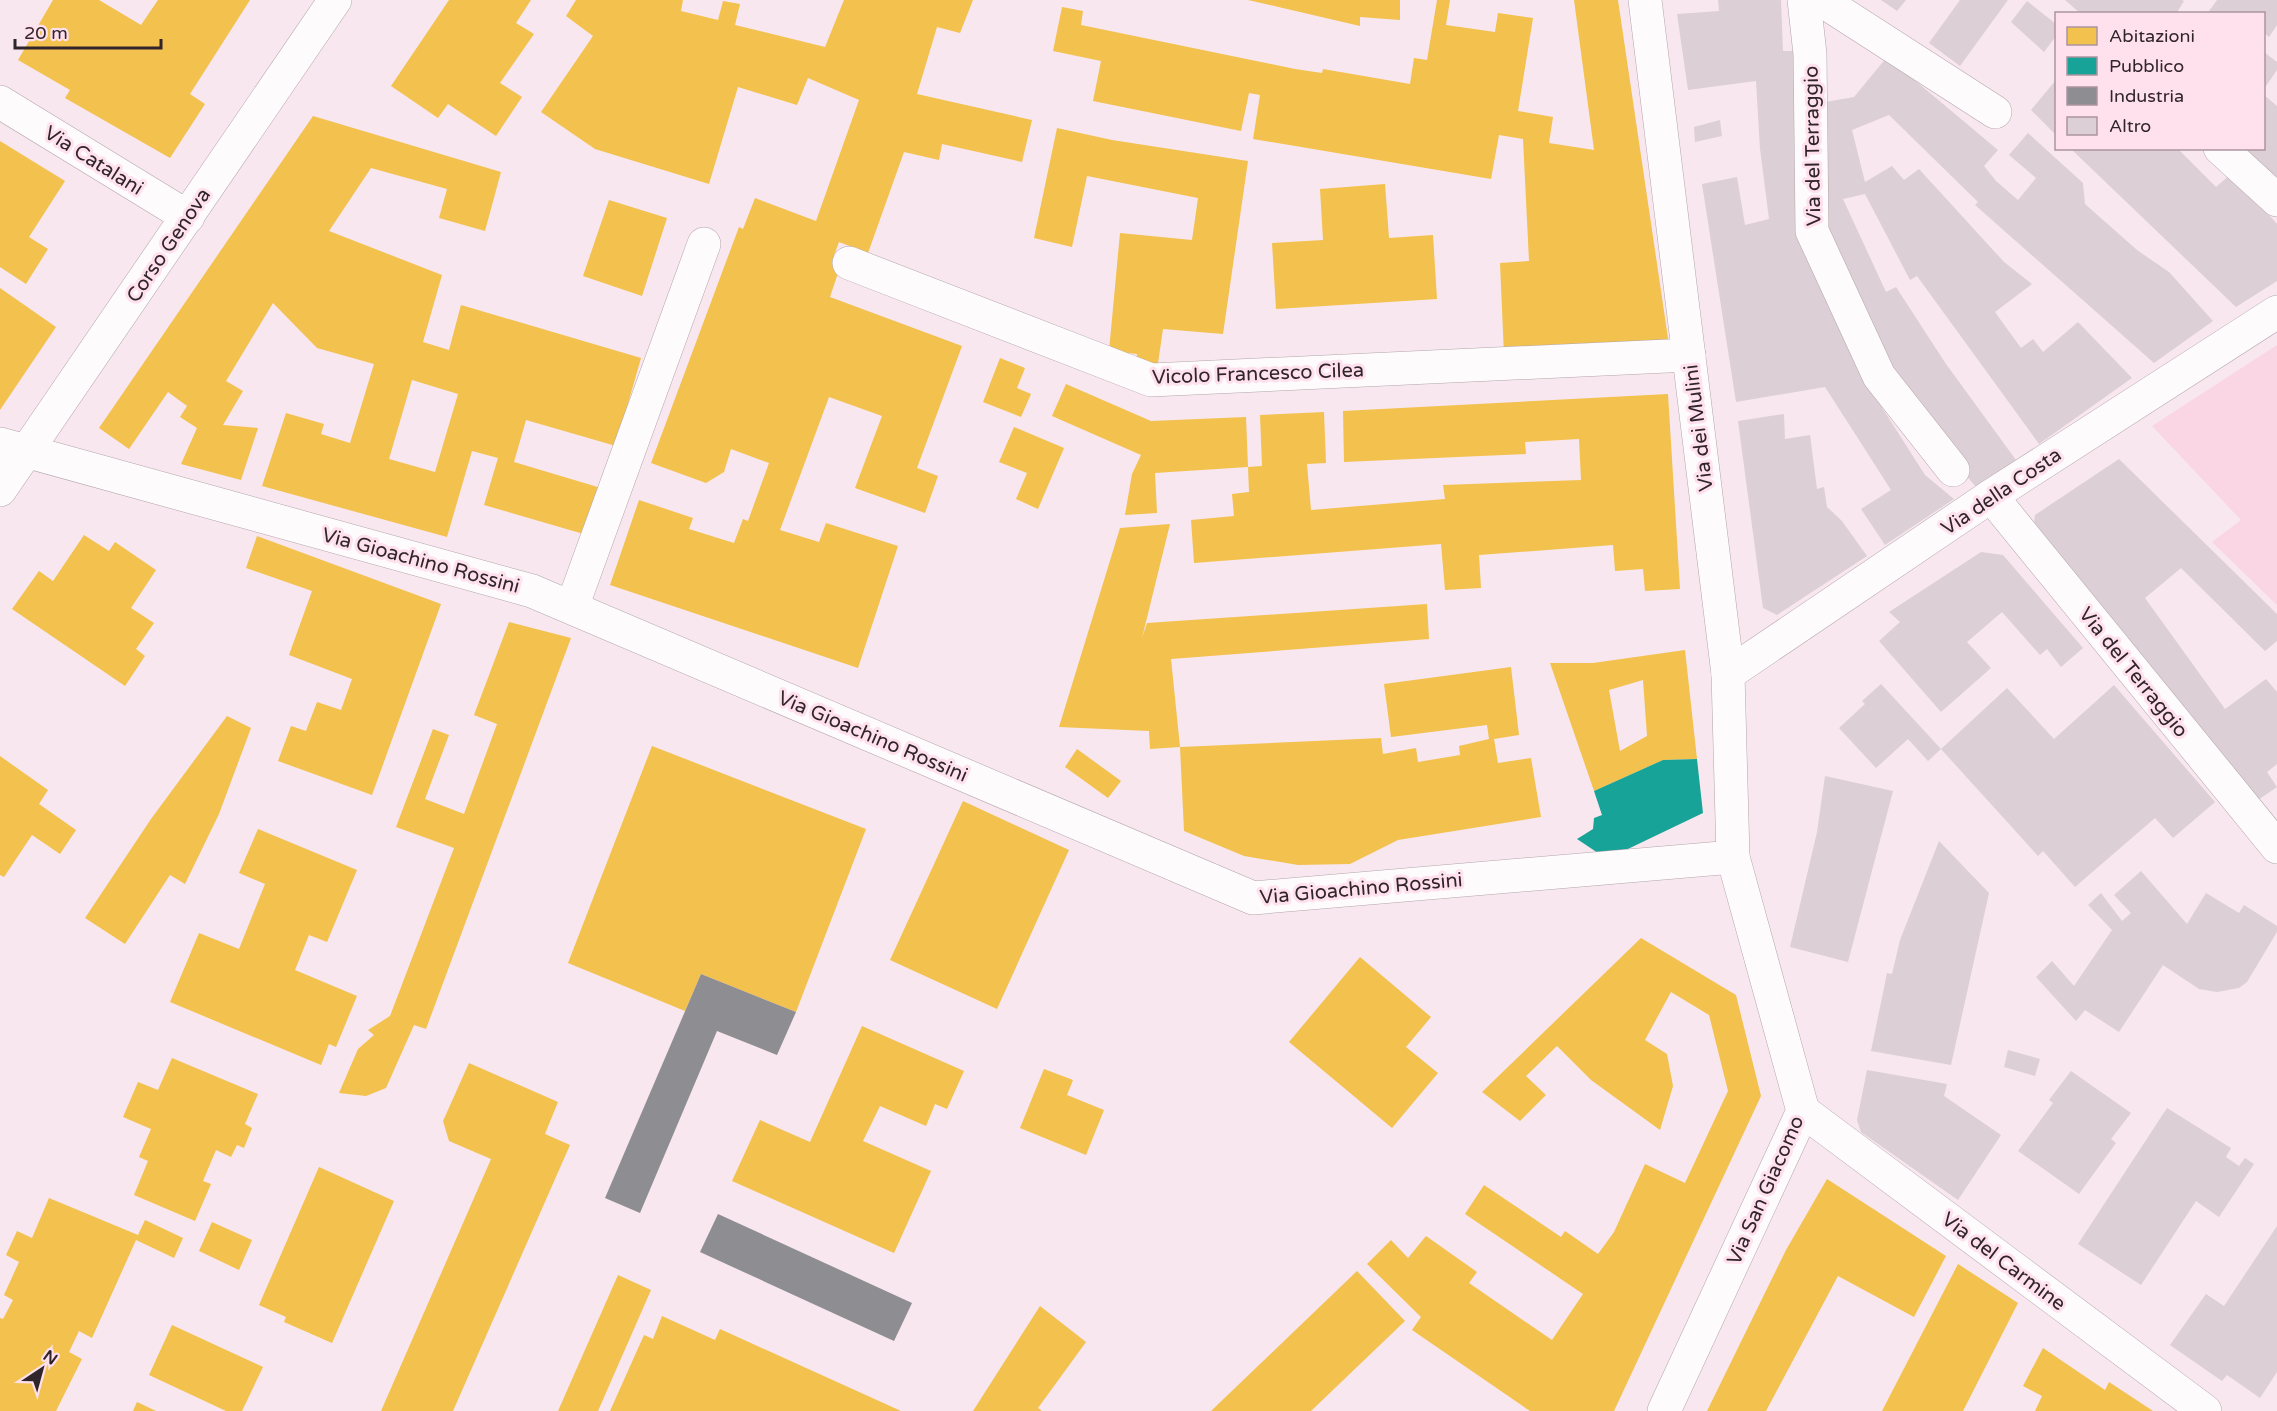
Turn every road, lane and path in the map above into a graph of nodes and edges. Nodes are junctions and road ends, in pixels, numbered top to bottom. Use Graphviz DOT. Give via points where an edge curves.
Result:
graph roads {
  1 [pos="335,0"];
  2 [pos="1646,0"];
  3 [pos="1804,0"];
  4 [pos="1821,0"];
  5 [pos="0,102"];
  6 [pos="1995,112"];
  7 [pos="2222,150"];
  8 [pos="2277,200"];
  9 [pos="188,218"];
  10 [pos="704,244"];
  11 [pos="849,263"];
  12 [pos="2277,312"];
  13 [pos="1689,355"];
  14 [pos="13,448"];
  15 [pos="1953,470"];
  16 [pos="0,490"];
  17 [pos="1992,496"];
  18 [pos="572,608"];
  19 [pos="1728,674"];
  20 [pos="2277,848"];
  21 [pos="1733,857"];
  22 [pos="1803,1111"];
  23 [pos="1664,1411"];
  24 [pos="2205,1411"];
  1 -- 9 [label="street, Corso Genova"];
  2 -- 13 [label="street, Via dei Mulini"];
  3 -- 15 [label="street, Via del Terraggio" via="1810,54 1812,231 1880,376"];
  4 -- 6 [label="street"];
  5 -- 9 [label="street, Via Catalani"];
  7 -- 8 [label="street"];
  9 -- 14 [label="street, Corso Genova"];
  10 -- 18 [label="street"];
  11 -- 13 [label="street, Vicolo Francesco Cilea" via="1151,380"];
  12 -- 17 [label="street, Via della Costa"];
  13 -- 19 [label="street, Via dei Mulini"];
  14 -- 16 [label="street, Corso Genova"];
  14 -- 18 [label="street, Via Gioachino Rossini" via="532,591"];
  17 -- 19 [label="street, Via della Costa"];
  17 -- 20 [label="street, Via del Terraggio"];
  18 -- 21 [label="street, Via Gioachino Rossini" via="1253,898"];
  19 -- 21 [label="street, Via dei Mulini"];
  21 -- 22 [label="street, Via San Giacomo"];
  22 -- 23 [label="street, Via San Giacomo"];
  22 -- 24 [label="street, Via del Carmine"];
}
